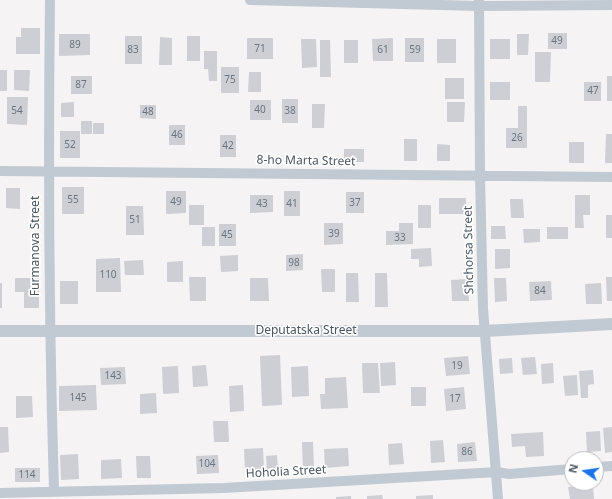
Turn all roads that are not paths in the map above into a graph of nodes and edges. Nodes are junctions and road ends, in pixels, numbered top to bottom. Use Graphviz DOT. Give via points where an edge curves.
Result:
graph roads {
  1 [pos="50,0"];
  2 [pos="250,0"];
  3 [pos="479,3"];
  4 [pos="612,5"];
  5 [pos="0,171"];
  6 [pos="48,171"];
  7 [pos="480,176"];
  8 [pos="612,177"];
  9 [pos="612,324"];
  10 [pos="0,331"];
  11 [pos="49,331"];
  12 [pos="485,331"];
  13 [pos="564,470"];
  14 [pos="497,472"];
  15 [pos="54,491"];
  16 [pos="0,493"];
  17 [pos="498,499"];
  1 -- 6 [label="street, Furmanova Street"];
  2 -- 3 [label="street"];
  3 -- 4 [label="street"];
  3 -- 7 [label="street, Shchorsa Street"];
  5 -- 6 [label="street, 8-ho Marta Street"];
  6 -- 7 [label="street, 8-ho Marta Street"];
  6 -- 11 [label="street, Furmanova Street"];
  7 -- 8 [label="street, 8-ho Marta Street"];
  7 -- 12 [label="street, Shchorsa Street"];
  9 -- 12 [label="street, Deputatska Street"];
  10 -- 11 [label="street, Deputatska Street"];
  11 -- 12 [label="street, Deputatska Street"];
  11 -- 15 [label="street, Furmanova Street"];
  12 -- 14 [label="street, Shchorsa Street"];
  13 -- 14 [label="street, Hoholia Street" via="509,474"];
  14 -- 15 [label="street, Hoholia Street" via="224,488"];
  14 -- 17 [label="street, Shchorsa Street"];
  15 -- 16 [label="street, Hoholia Street"];
}
